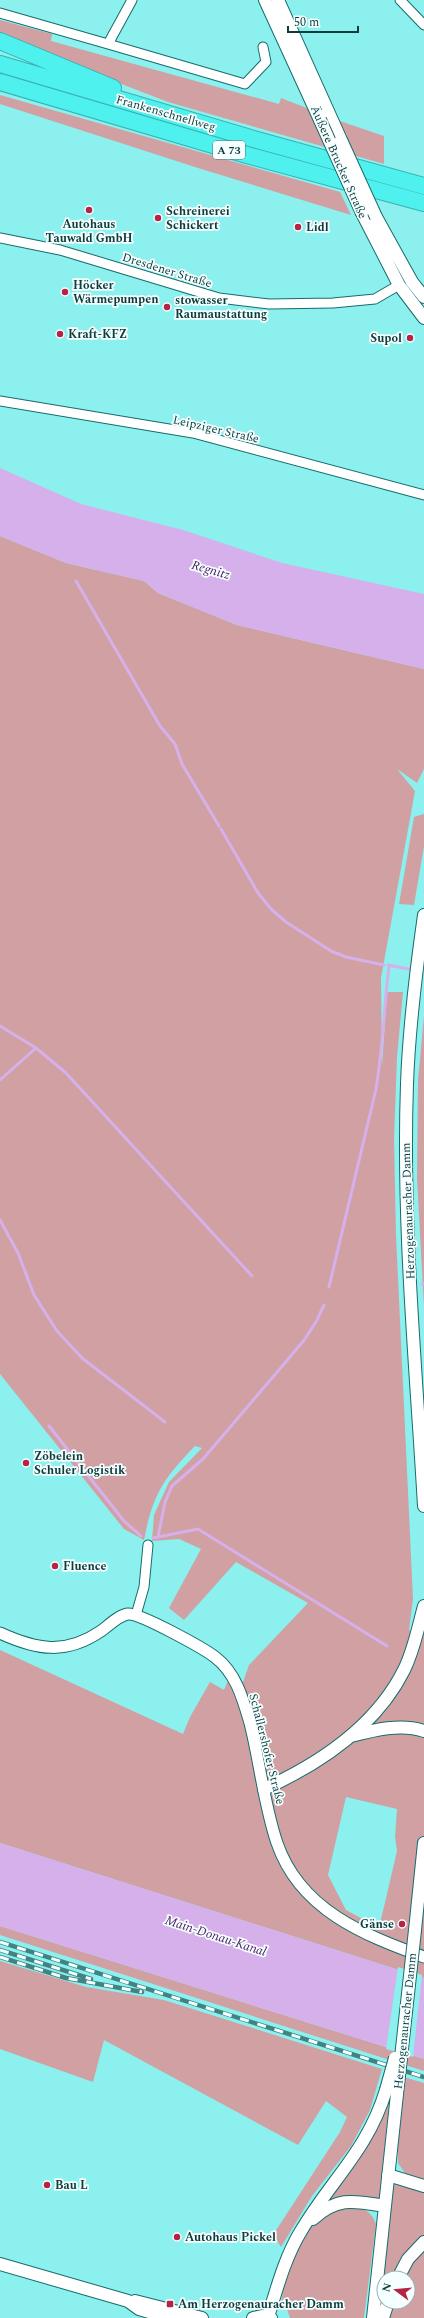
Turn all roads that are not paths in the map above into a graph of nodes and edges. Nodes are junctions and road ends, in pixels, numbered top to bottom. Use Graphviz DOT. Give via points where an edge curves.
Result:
graph roads {
  1 [pos="132,0"];
  2 [pos="265,0"];
  3 [pos="278,0"];
  4 [pos="400,0"];
  5 [pos="0,12"];
  6 [pos="424,25"];
  7 [pos="0,41"];
  8 [pos="108,44"];
  9 [pos="263,47"];
  10 [pos="0,64"];
  11 [pos="0,82"];
  12 [pos="0,88"];
  13 [pos="35,93"];
  14 [pos="163,111"];
  15 [pos="424,186"];
  16 [pos="424,203"];
  17 [pos="0,238"];
  18 [pos="399,285"];
  19 [pos="424,297"];
  20 [pos="424,318"];
  21 [pos="0,401"];
  22 [pos="424,495"];
  23 [pos="424,915"];
  24 [pos="424,1506"];
  25 [pos="148,1546"];
  26 [pos="424,1606"];
  27 [pos="136,1615"];
  28 [pos="0,1633"];
  29 [pos="424,1731"];
  30 [pos="351,1736"];
  31 [pos="264,1789"];
  32 [pos="424,1843"];
  33 [pos="424,1957"];
  34 [pos="392,2092"];
  35 [pos="388,2175"];
  36 [pos="424,2186"];
  37 [pos="385,2206"];
  38 [pos="300,2232"];
  39 [pos="424,2242"];
  40 [pos="0,2264"];
  41 [pos="402,2270"];
  42 [pos="128,2301"];
  43 [pos="270,2317"];
  44 [pos="169,2318"];
  45 [pos="202,2318"];
  46 [pos="253,2318"];
  47 [pos="373,2318"];
  1 -- 8 [label="street"];
  2 -- 18 [label="main road, Äußere Brucker Straße, bridge" via="362,213"];
  3 -- 19 [label="main road, Äußere Brucker Straße, bridge" via="376,216 412,282"];
  4 -- 6 [label="street"];
  5 -- 8 [label="street"];
  7 -- 14 [label="highway"];
  8 -- 9 [label="street" via="245,84 266,62"];
  10 -- 14 [label="highway, Frankenschnellweg / A 73"];
  11 -- 13 [label="highway, Frankenschnellweg / A 73"];
  12 -- 13 [label="highway"];
  13 -- 16 [label="highway, Frankenschnellweg / A 73"];
  14 -- 15 [label="highway, Frankenschnellweg / A 73"];
  17 -- 18 [label="street, Dresdener Straße" via="60,250 220,298 269,304 333,303 374,299"];
  18 -- 20 [label="main road, Äußere Brucker Straße"];
  21 -- 22 [label="street, Leipziger Straße" via="193,434"];
  23 -- 24 [label="main road, Herzogenauracher Damm" via="414,994 407,1090 408,1236"];
  25 -- 27 [label="street" via="144,1587"];
  26 -- 30 [label="main road" via="413,1648 404,1670 384,1701"];
  27 -- 28 [label="street" via="123,1615 87,1639 54,1648 29,1645"];
  27 -- 31 [label="street, Schallershofer Straße" via="204,1650 228,1670 238,1687 246,1711"];
  29 -- 30 [label="main road" via="390,1728"];
  30 -- 31 [label="main road" via="307,1768"];
  31 -- 33 [label="street, Schallershofer Straße" via="277,1844 293,1876 304,1890 344,1923 385,1943"];
  32 -- 34 [label="main road, Herzogenauracher Damm, bridge" via="405,2020"];
  34 -- 35 [label="main road, Herzogenauracher Damm"];
  34 -- 38 [label="main road" via="361,2147"];
  35 -- 36 [label="main road"];
  35 -- 37 [label="main road, Herzogenauracher Damm"];
  37 -- 38 [label="main road" via="354,2201 334,2203"];
  37 -- 47 [label="main road, Herzogenauracher Damm"];
  38 -- 43 [label="main road" via="286,2261"];
  39 -- 41 [label="main road" via="408,2259"];
  40 -- 42 [label="main road"];
  42 -- 44 [label="main road" via="138,2308"];
  42 -- 45 [label="main road" via="139,2301"];
  43 -- 46 [label="main road"];
}
